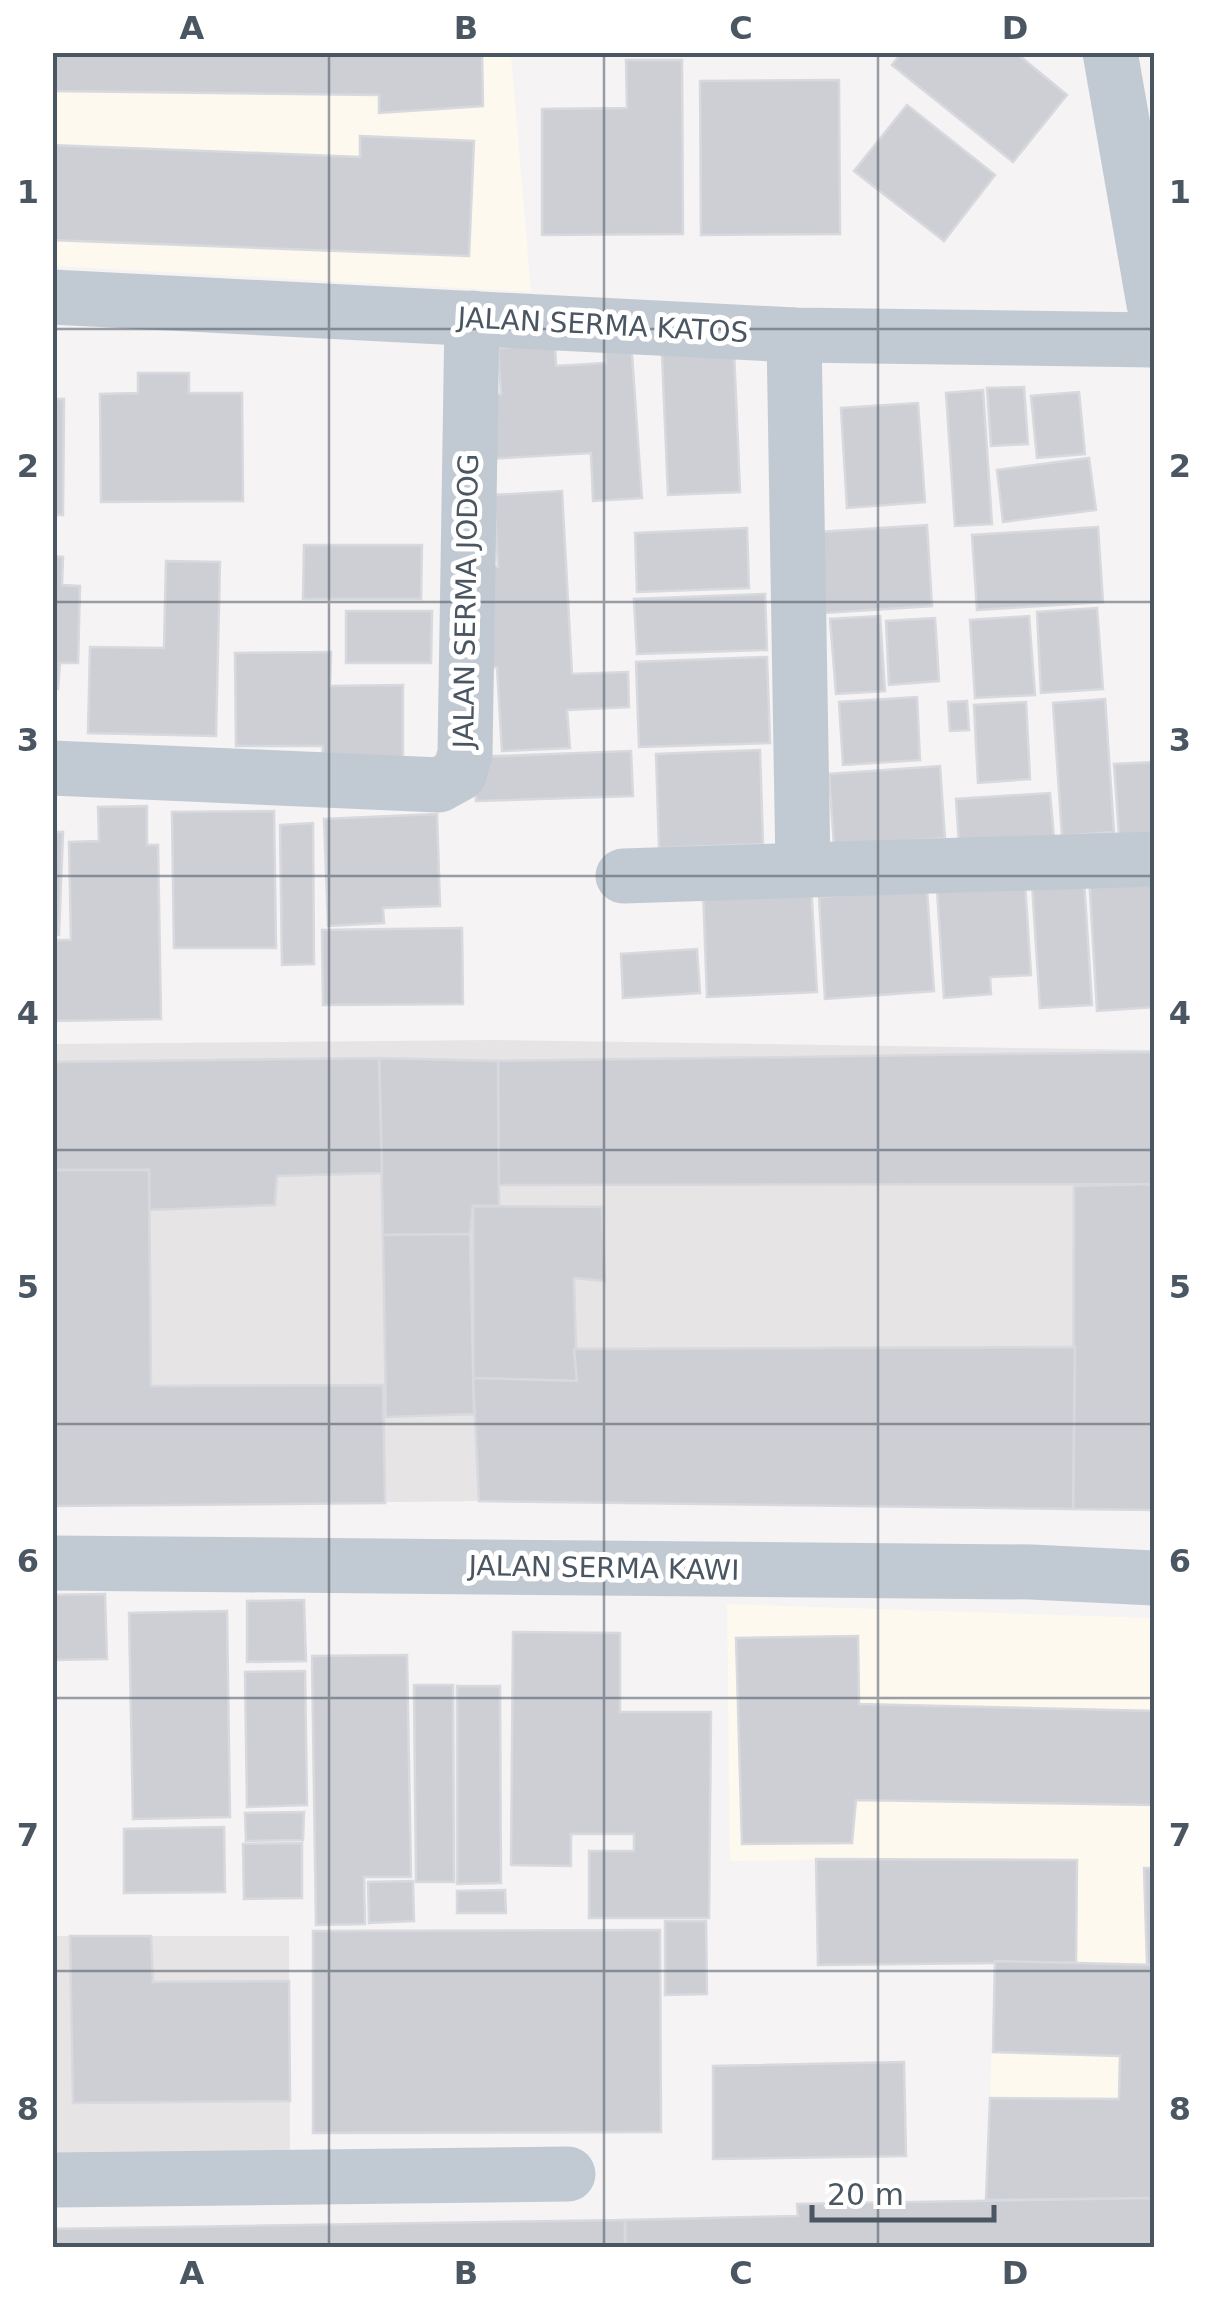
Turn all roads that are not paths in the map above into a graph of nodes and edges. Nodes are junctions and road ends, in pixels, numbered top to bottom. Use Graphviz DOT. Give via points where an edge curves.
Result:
graph roads {
  1 [pos="1110,52"];
  2 [pos="52,297"];
  3 [pos="1154,304"];
  4 [pos="472,318"];
  5 [pos="794,335"];
  6 [pos="1154,340"];
  7 [pos="52,768"];
  8 [pos="1154,859"];
  9 [pos="803,869"];
  10 [pos="623,876"];
  11 [pos="52,1563"];
  12 [pos="1154,1578"];
  13 [pos="568,2174"];
  14 [pos="52,2180"];
  1 -- 3 [label="street"];
  2 -- 4 [label="street, JALAN SERMA KATOS"];
  4 -- 5 [label="street, JALAN SERMA KATOS"];
  4 -- 7 [label="street, JALAN SERMA JODOG" via="465,754 459,774 439,785"];
  5 -- 6 [label="street, JALAN SERMA KATOS"];
  5 -- 9 [label="street"];
  8 -- 9 [label="street"];
  9 -- 10 [label="street"];
  11 -- 12 [label="street, JALAN SERMA KAWI"];
  13 -- 14 [label="street"];
}
